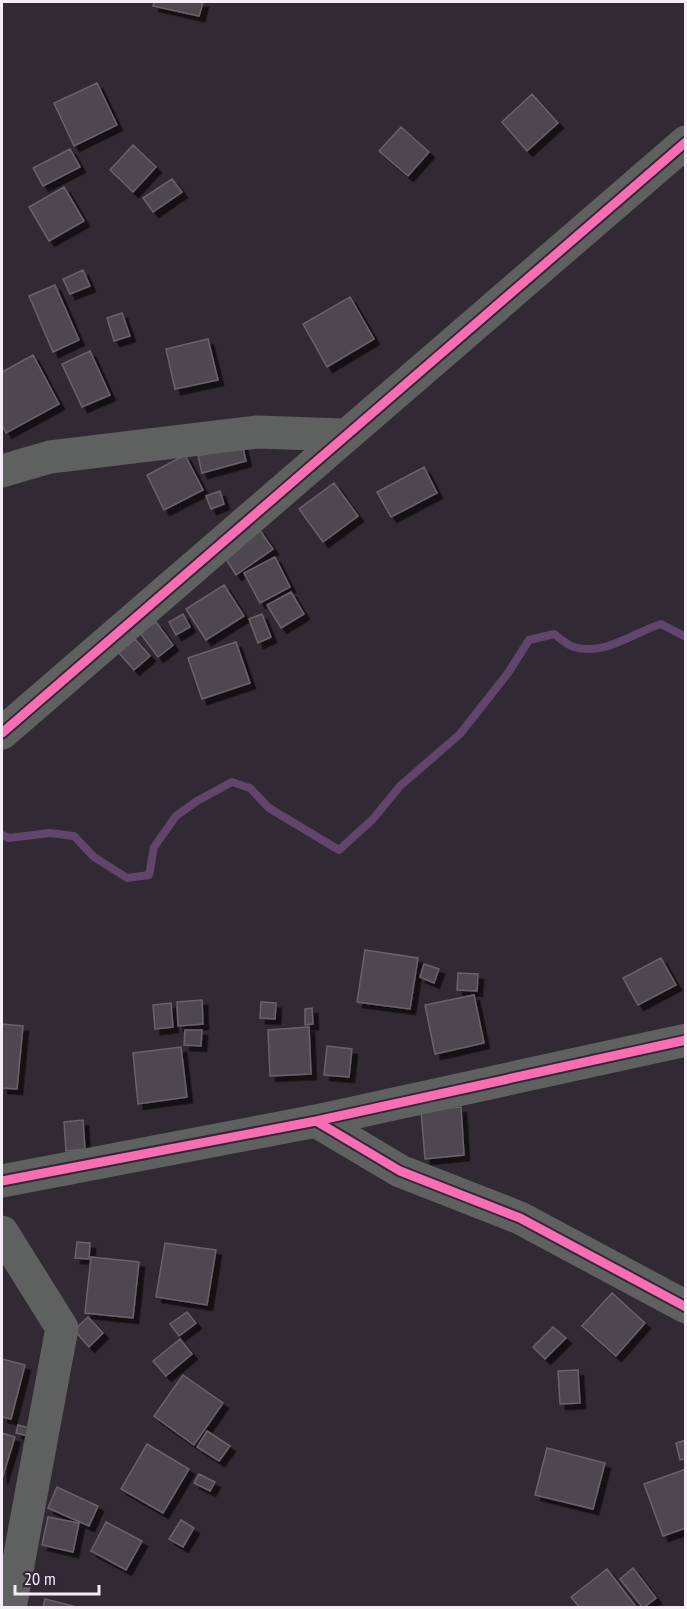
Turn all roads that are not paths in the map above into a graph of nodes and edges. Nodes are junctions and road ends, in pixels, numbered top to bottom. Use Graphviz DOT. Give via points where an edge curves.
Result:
graph roads {
  1 [pos="686,142"];
  2 [pos="344,435"];
  3 [pos="2,471"];
  4 [pos="2,733"];
  5 [pos="686,1040"];
  6 [pos="316,1120"];
  7 [pos="2,1181"];
  8 [pos="2,1232"];
  9 [pos="686,1307"];
  10 [pos="10,1608"];
  1 -- 2 [label="street"];
  2 -- 3 [label="street" via="258,432 50,457"];
  2 -- 4 [label="street"];
  5 -- 6 [label="street"];
  6 -- 7 [label="street"];
  6 -- 9 [label="street" via="400,1171 520,1218"];
  8 -- 10 [label="street" via="62,1328"];
}
